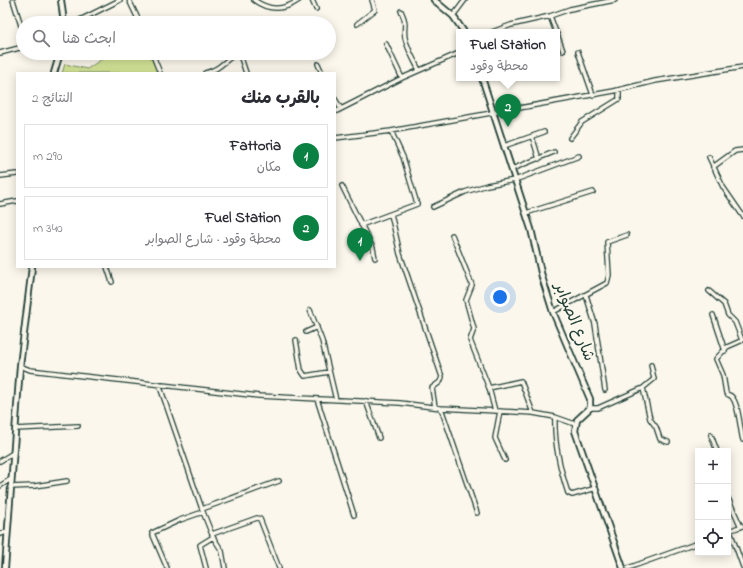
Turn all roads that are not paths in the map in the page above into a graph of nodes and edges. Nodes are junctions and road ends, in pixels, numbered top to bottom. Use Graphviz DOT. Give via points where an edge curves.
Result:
graph roads {
  1 [pos="13,0"];
  2 [pos="61,0"];
  3 [pos="120,0"];
  4 [pos="129,0"];
  5 [pos="254,0"];
  6 [pos="299,0"];
  7 [pos="312,0"];
  8 [pos="372,0"];
  9 [pos="434,0"];
  10 [pos="439,0"];
  11 [pos="465,0"];
  12 [pos="615,0"];
  13 [pos="442,6"];
  14 [pos="316,9"];
  15 [pos="401,11"];
  16 [pos="18,16"];
  17 [pos="63,16"];
  18 [pos="88,16"];
  19 [pos="137,16"];
  20 [pos="453,16"];
  21 [pos="550,16"];
  22 [pos="357,24"];
  23 [pos="462,29"];
  24 [pos="500,29"];
  25 [pos="555,29"];
  26 [pos="560,42"];
  27 [pos="386,44"];
  28 [pos="16,49"];
  29 [pos="563,51"];
  30 [pos="578,52"];
  31 [pos="0,53"];
  32 [pos="456,53"];
  33 [pos="58,60"];
  34 [pos="155,60"];
  35 [pos="225,60"];
  36 [pos="242,60"];
  37 [pos="318,64"];
  38 [pos="743,67"];
  39 [pos="419,70"];
  40 [pos="54,72"];
  41 [pos="160,72"];
  42 [pos="209,72"];
  43 [pos="246,72"];
  44 [pos="322,72"];
  45 [pos="402,78"];
  46 [pos="483,81"];
  47 [pos="619,90"];
  48 [pos="593,95"];
  49 [pos="336,101"];
  50 [pos="341,109"];
  51 [pos="336,112"];
  52 [pos="492,112"];
  53 [pos="391,131"];
  54 [pos="544,132"];
  55 [pos="532,136"];
  56 [pos="336,138"];
  57 [pos="570,138"];
  58 [pos="504,146"];
  59 [pos="743,150"];
  60 [pos="554,152"];
  61 [pos="579,156"];
  62 [pos="709,157"];
  63 [pos="539,159"];
  64 [pos="713,167"];
  65 [pos="512,169"];
  66 [pos="16,174"];
  67 [pos="0,176"];
  68 [pos="515,180"];
  69 [pos="342,186"];
  70 [pos="593,192"];
  71 [pos="16,201"];
  72 [pos="0,204"];
  73 [pos="433,207"];
  74 [pos="526,213"];
  75 [pos="391,214"];
  76 [pos="743,216"];
  77 [pos="361,225"];
  78 [pos="452,235"];
  79 [pos="627,235"];
  80 [pos="375,258"];
  81 [pos="32,268"];
  82 [pos="107,268"];
  83 [pos="112,282"];
  84 [pos="709,291"];
  85 [pos="586,295"];
  86 [pos="310,310"];
  87 [pos="553,312"];
  88 [pos="713,315"];
  89 [pos="317,327"];
  90 [pos="306,332"];
  91 [pos="296,340"];
  92 [pos="742,340"];
  93 [pos="725,351"];
  94 [pos="651,365"];
  95 [pos="20,366"];
  96 [pos="329,372"];
  97 [pos="160,384"];
  98 [pos="489,388"];
  99 [pos="643,388"];
  100 [pos="605,390"];
  101 [pos="317,399"];
  102 [pos="336,400"];
  103 [pos="366,401"];
  104 [pos="435,407"];
  105 [pos="441,408"];
  106 [pos="590,408"];
  107 [pos="495,411"];
  108 [pos="500,411"];
  109 [pos="533,414"];
  110 [pos="555,417"];
  111 [pos="575,424"];
  112 [pos="78,426"];
  113 [pos="15,429"];
  114 [pos="711,435"];
  115 [pos="379,438"];
  116 [pos="743,440"];
  117 [pos="668,442"];
  118 [pos="716,448"];
  119 [pos="13,453"];
  120 [pos="505,460"];
  121 [pos="0,461"];
  122 [pos="11,479"];
  123 [pos="67,481"];
  124 [pos="280,481"];
  125 [pos="0,486"];
  126 [pos="10,487"];
  127 [pos="596,488"];
  128 [pos="731,504"];
  129 [pos="203,510"];
  130 [pos="477,513"];
  131 [pos="354,515"];
  132 [pos="742,526"];
  133 [pos="731,530"];
  134 [pos="7,532"];
  135 [pos="0,534"];
  136 [pos="212,536"];
  137 [pos="731,536"];
  138 [pos="695,544"];
  139 [pos="743,567"];
  140 [pos="5,568"];
  141 [pos="167,568"];
  142 [pos="206,568"];
  143 [pos="225,568"];
  144 [pos="279,568"];
  145 [pos="623,568"];
  146 [pos="628,568"];
  1 -- 16 [label="street"];
  2 -- 17 [label="street"];
  3 -- 18 [label="street"];
  4 -- 19 [label="street"];
  5 -- 6 [label="street" via="266,7 277,9 290,6"];
  7 -- 14 [label="street"];
  8 -- 22 [label="street" via="375,10"];
  9 -- 13 [label="street"];
  10 -- 13 [label="street"];
  11 -- 20 [label="street"];
  12 -- 21 [label="street" via="570,9"];
  13 -- 20 [label="street"];
  15 -- 39 [label="street" via="406,24 406,40"];
  20 -- 23 [label="street"];
  21 -- 24 [label="street"];
  21 -- 25 [label="street"];
  26 -- 29 [label="street"];
  27 -- 45 [label="street"];
  28 -- 31 [label="street"];
  30 -- 48 [label="street"];
  32 -- 39 [label="street"];
  33 -- 40 [label="street"];
  34 -- 41 [label="street"];
  35 -- 42 [label="street" via="216,70"];
  36 -- 43 [label="street"];
  37 -- 44 [label="street"];
  38 -- 47 [label="street" via="655,80"];
  39 -- 45 [label="street"];
  45 -- 50 [label="street"];
  46 -- 52 [label="street, شارع الصوابر"];
  47 -- 48 [label="street"];
  47 -- 57 [label="street" via="619,99 582,122"];
  48 -- 52 [label="street"];
  49 -- 50 [label="street"];
  50 -- 51 [label="street"];
  52 -- 53 [label="street"];
  52 -- 58 [label="street, شارع الصوابر"];
  53 -- 56 [label="street"];
  53 -- 75 [label="street" via="403,157 417,202 412,207"];
  54 -- 55 [label="street"];
  55 -- 58 [label="street"];
  55 -- 63 [label="street"];
  58 -- 65 [label="street, شارع الصوابر"];
  59 -- 64 [label="street" via="736,151"];
  60 -- 63 [label="street"];
  61 -- 68 [label="street"];
  62 -- 64 [label="street"];
  63 -- 65 [label="street"];
  64 -- 76 [label="street" via="729,197"];
  65 -- 68 [label="street, شارع الصوابر"];
  66 -- 67 [label="street"];
  68 -- 73 [label="street" via="487,184"];
  68 -- 74 [label="street, شارع الصوابر"];
  69 -- 77 [label="street"];
  70 -- 74 [label="street"];
  71 -- 72 [label="street"];
  74 -- 87 [label="street, شارع الصوابر"];
  75 -- 77 [label="street"];
  75 -- 104 [label="street" via="400,254 442,378 432,388"];
  77 -- 80 [label="street"];
  78 -- 98 [label="street" via="472,285 466,300 474,329 470,340"];
  79 -- 85 [label="street" via="607,242 609,280"];
  81 -- 95 [label="street"];
  82 -- 83 [label="street"];
  84 -- 92 [label="street" via="724,304"];
  85 -- 87 [label="street"];
  85 -- 100 [label="street" via="596,324"];
  86 -- 89 [label="street"];
  87 -- 106 [label="street, شارع الصوابر" via="588,393"];
  88 -- 93 [label="street"];
  89 -- 90 [label="street"];
  89 -- 96 [label="street"];
  91 -- 96 [label="street" via="301,370 305,376"];
  92 -- 93 [label="street" via="727,347"];
  93 -- 116 [label="street" via="716,359 723,375 726,393 732,398 739,416"];
  94 -- 99 [label="street" via="654,379"];
  95 -- 97 [label="street" via="30,370"];
  95 -- 113 [label="street"];
  96 -- 102 [label="street"];
  97 -- 101 [label="street" via="259,396"];
  97 -- 129 [label="street"];
  98 -- 107 [label="street"];
  98 -- 109 [label="street" via="521,381"];
  99 -- 106 [label="street" via="598,408"];
  99 -- 117 [label="street" via="650,419 660,439"];
  101 -- 102 [label="street"];
  101 -- 131 [label="street"];
  102 -- 103 [label="street"];
  103 -- 104 [label="street"];
  103 -- 115 [label="street"];
  104 -- 105 [label="street"];
  105 -- 107 [label="street"];
  105 -- 130 [label="street"];
  106 -- 111 [label="street"];
  107 -- 108 [label="street"];
  108 -- 109 [label="street"];
  108 -- 120 [label="street" via="495,438"];
  109 -- 110 [label="street"];
  110 -- 111 [label="street"];
  110 -- 127 [label="street" via="558,453 568,493 572,496"];
  111 -- 127 [label="street" via="575,431"];
  112 -- 113 [label="street"];
  113 -- 119 [label="street"];
  114 -- 118 [label="street"];
  119 -- 121 [label="street"];
  119 -- 122 [label="street"];
  122 -- 125 [label="street"];
  122 -- 126 [label="street"];
  123 -- 126 [label="street"];
  124 -- 129 [label="street"];
  126 -- 134 [label="street"];
  127 -- 145 [label="street"];
  128 -- 132 [label="street"];
  129 -- 136 [label="street"];
  129 -- 141 [label="street" via="152,533"];
  132 -- 133 [label="street"];
  134 -- 135 [label="street"];
  134 -- 140 [label="street"];
  136 -- 142 [label="street" via="200,545"];
  136 -- 143 [label="street" via="222,552"];
  136 -- 144 [label="street" via="260,519"];
  137 -- 139 [label="street"];
  138 -- 146 [label="street"];
}
